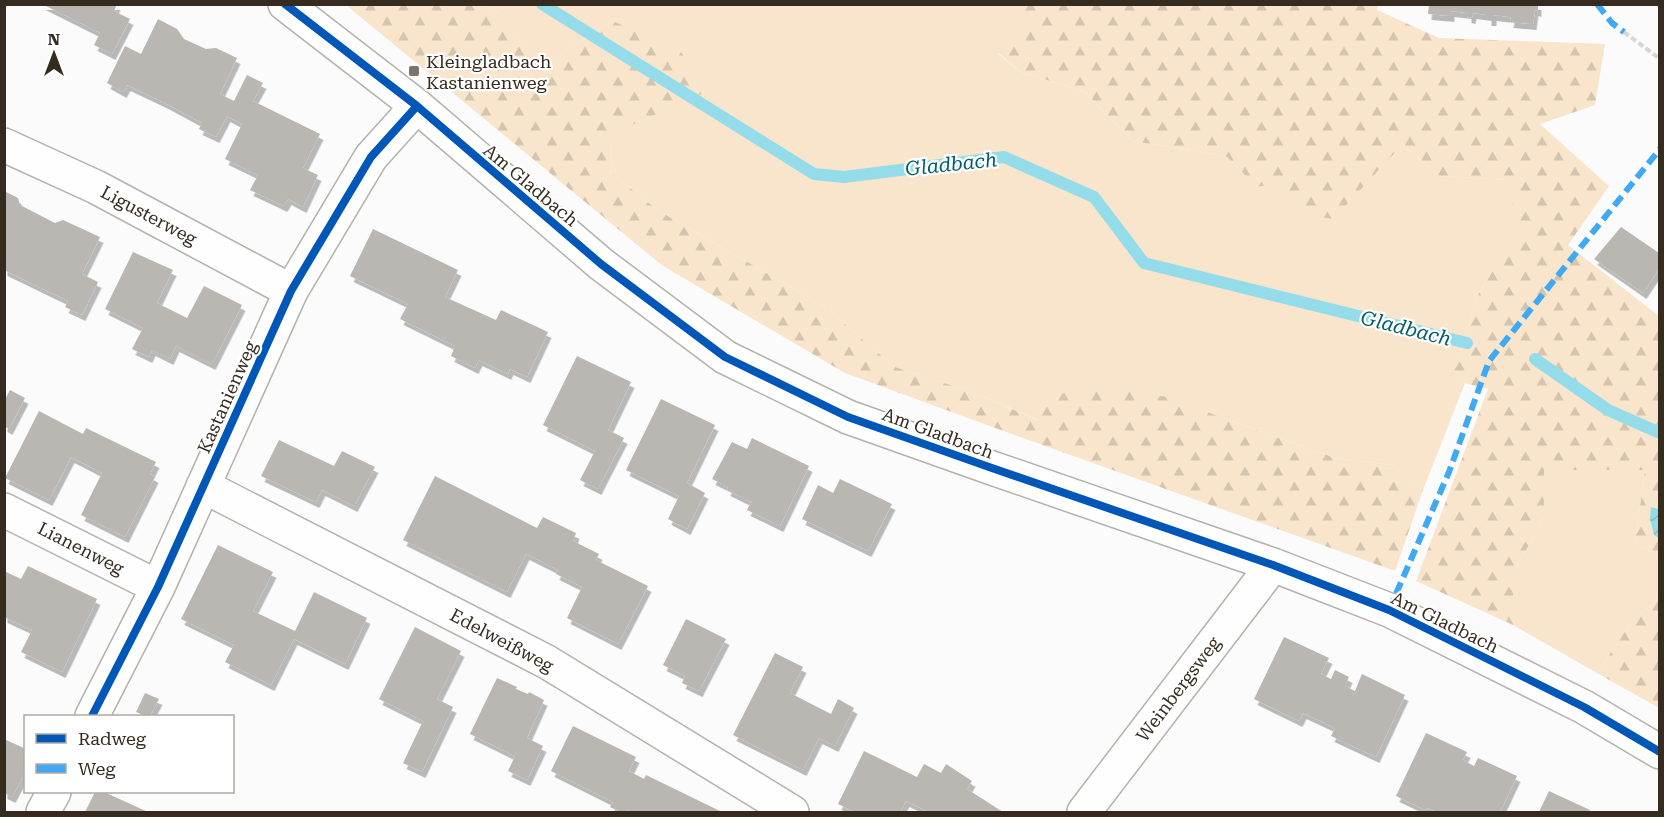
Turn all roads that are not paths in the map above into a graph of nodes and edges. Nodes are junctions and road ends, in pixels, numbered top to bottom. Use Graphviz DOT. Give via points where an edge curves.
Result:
graph roads {
  1 [pos="285,4"];
  2 [pos="417,106"];
  3 [pos="4,145"];
  4 [pos="291,291"];
  5 [pos="203,486"];
  6 [pos="4,510"];
  7 [pos="1273,565"];
  8 [pos="158,586"];
  9 [pos="93,715"];
  10 [pos="1659,752"];
  11 [pos="53,793"];
  12 [pos="43,813"];
  13 [pos="792,813"];
  14 [pos="1084,813"];
  1 -- 2 [label="street, Am Gladbach"];
  2 -- 4 [label="street, Kastanienweg" via="371,157"];
  2 -- 7 [label="street, Am Gladbach" via="601,264 725,357 848,417"];
  3 -- 4 [label="street, Ligusterweg" via="96,187"];
  4 -- 5 [label="street, Kastanienweg"];
  5 -- 8 [label="street, Kastanienweg"];
  5 -- 13 [label="street, Edelweißweg" via="547,662"];
  6 -- 8 [label="street, Lianenweg"];
  7 -- 10 [label="street, Am Gladbach" via="1389,610 1584,707"];
  7 -- 14 [label="street, Weinbergsweg"];
  8 -- 9 [label="street, Kastanienweg"];
  11 -- 12 [label="street"];
}
